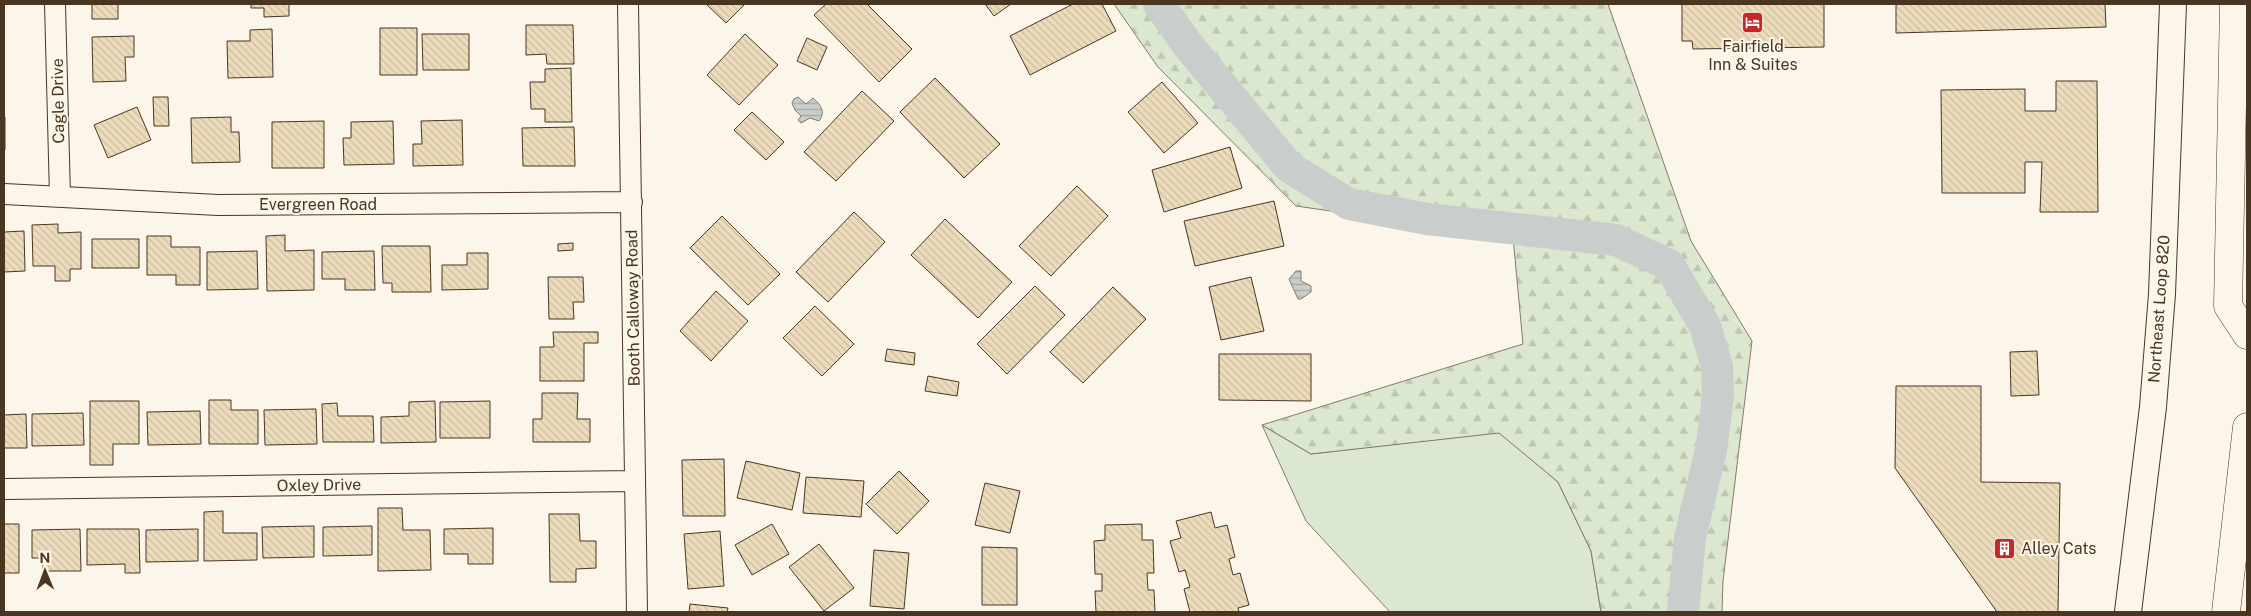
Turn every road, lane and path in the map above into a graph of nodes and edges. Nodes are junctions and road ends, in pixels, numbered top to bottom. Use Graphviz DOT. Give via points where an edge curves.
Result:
graph roads {
  1 [pos="55,4"];
  2 [pos="628,4"];
  3 [pos="2173,4"];
  4 [pos="2234,4"];
  5 [pos="4,194"];
  6 [pos="60,197"];
  7 [pos="632,202"];
  8 [pos="2247,335"];
  9 [pos="2247,427"];
  10 [pos="635,481"];
  11 [pos="4,489"];
  12 [pos="636,612"];
  13 [pos="2128,612"];
  14 [pos="2226,612"];
  1 -- 6 [label="street, Cagle Drive"];
  2 -- 7 [label="street, Booth Calloway Road"];
  3 -- 13 [label="main road, Northeast Loop 820" via="2162,294 2153,407"];
  4 -- 8 [label="highway" via="2228,306"];
  5 -- 6 [label="street, Evergreen Road"];
  6 -- 7 [label="street, Evergreen Road" via="218,205"];
  7 -- 10 [label="street, Booth Calloway Road"];
  9 -- 14 [label="highway"];
  10 -- 11 [label="street, Oxley Drive"];
  10 -- 12 [label="street, Booth Calloway Road"];
}
